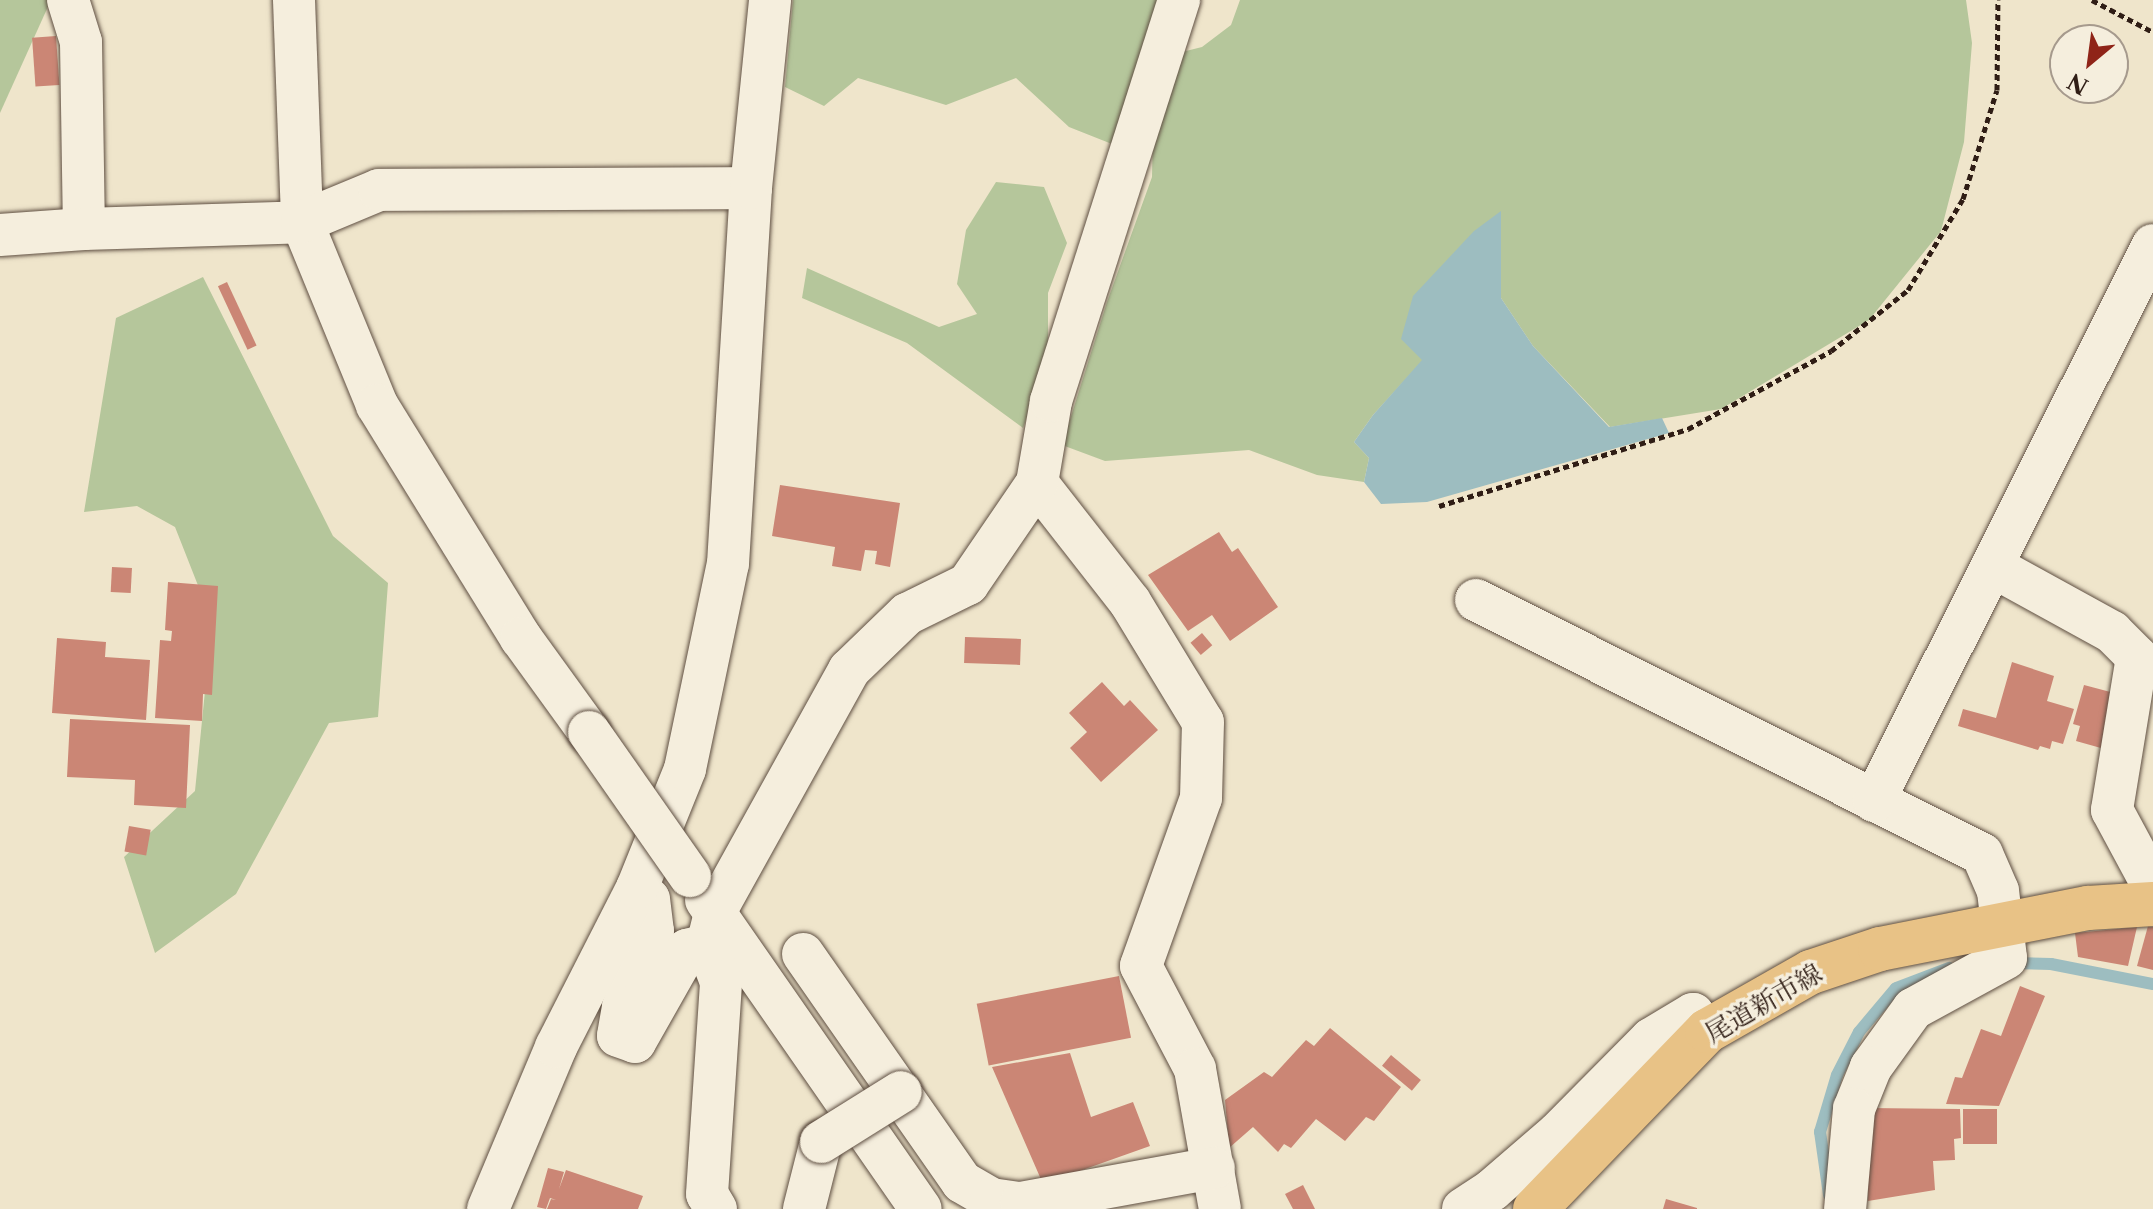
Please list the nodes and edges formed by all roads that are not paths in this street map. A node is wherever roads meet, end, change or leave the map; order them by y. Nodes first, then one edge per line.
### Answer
1 (68, 0) edge
2 (294, 0) edge
3 (770, 0) edge
4 (1179, 0) edge
5 (751, 188) junction
6 (302, 222) junction
7 (84, 229) junction
8 (0, 235) edge
9 (2153, 245) edge
10 (1037, 483) junction
11 (1992, 566) junction
12 (1476, 600) dead end
13 (1874, 801) junction
14 (2153, 886) edge
15 (637, 888) junction
16 (2153, 904) edge
17 (2003, 927) junction
18 (711, 929) junction
19 (803, 954) dead end
20 (1707, 1031) junction
21 (901, 1092) junction
22 (1214, 1168) junction
23 (488, 1209) edge
24 (716, 1209) edge
25 (804, 1209) edge
26 (921, 1209) edge
27 (1220, 1209) edge
28 (1463, 1209) edge
29 (1535, 1209) edge
30 (1845, 1209) edge

1 - 7 street
2 - 6 street
3 - 5 street
4 - 10 street
5 - 6 street
5 - 15 street
6 - 7 street
6 - 18 street, bridge
7 - 8 street
9 - 11 street
10 - 18 street
10 - 22 street
11 - 13 street
11 - 14 street
12 - 13 street
13 - 17 street
15 - 18 street
15 - 23 street
16 - 17 main road, 尾道新市線
17 - 20 main road, 尾道新市線
17 - 30 street
18 - 24 street
18 - 26 street
19 - 21 street
20 - 28 street
20 - 29 main road, 尾道新市線
21 - 22 street
21 - 25 street, bridge
22 - 27 street

